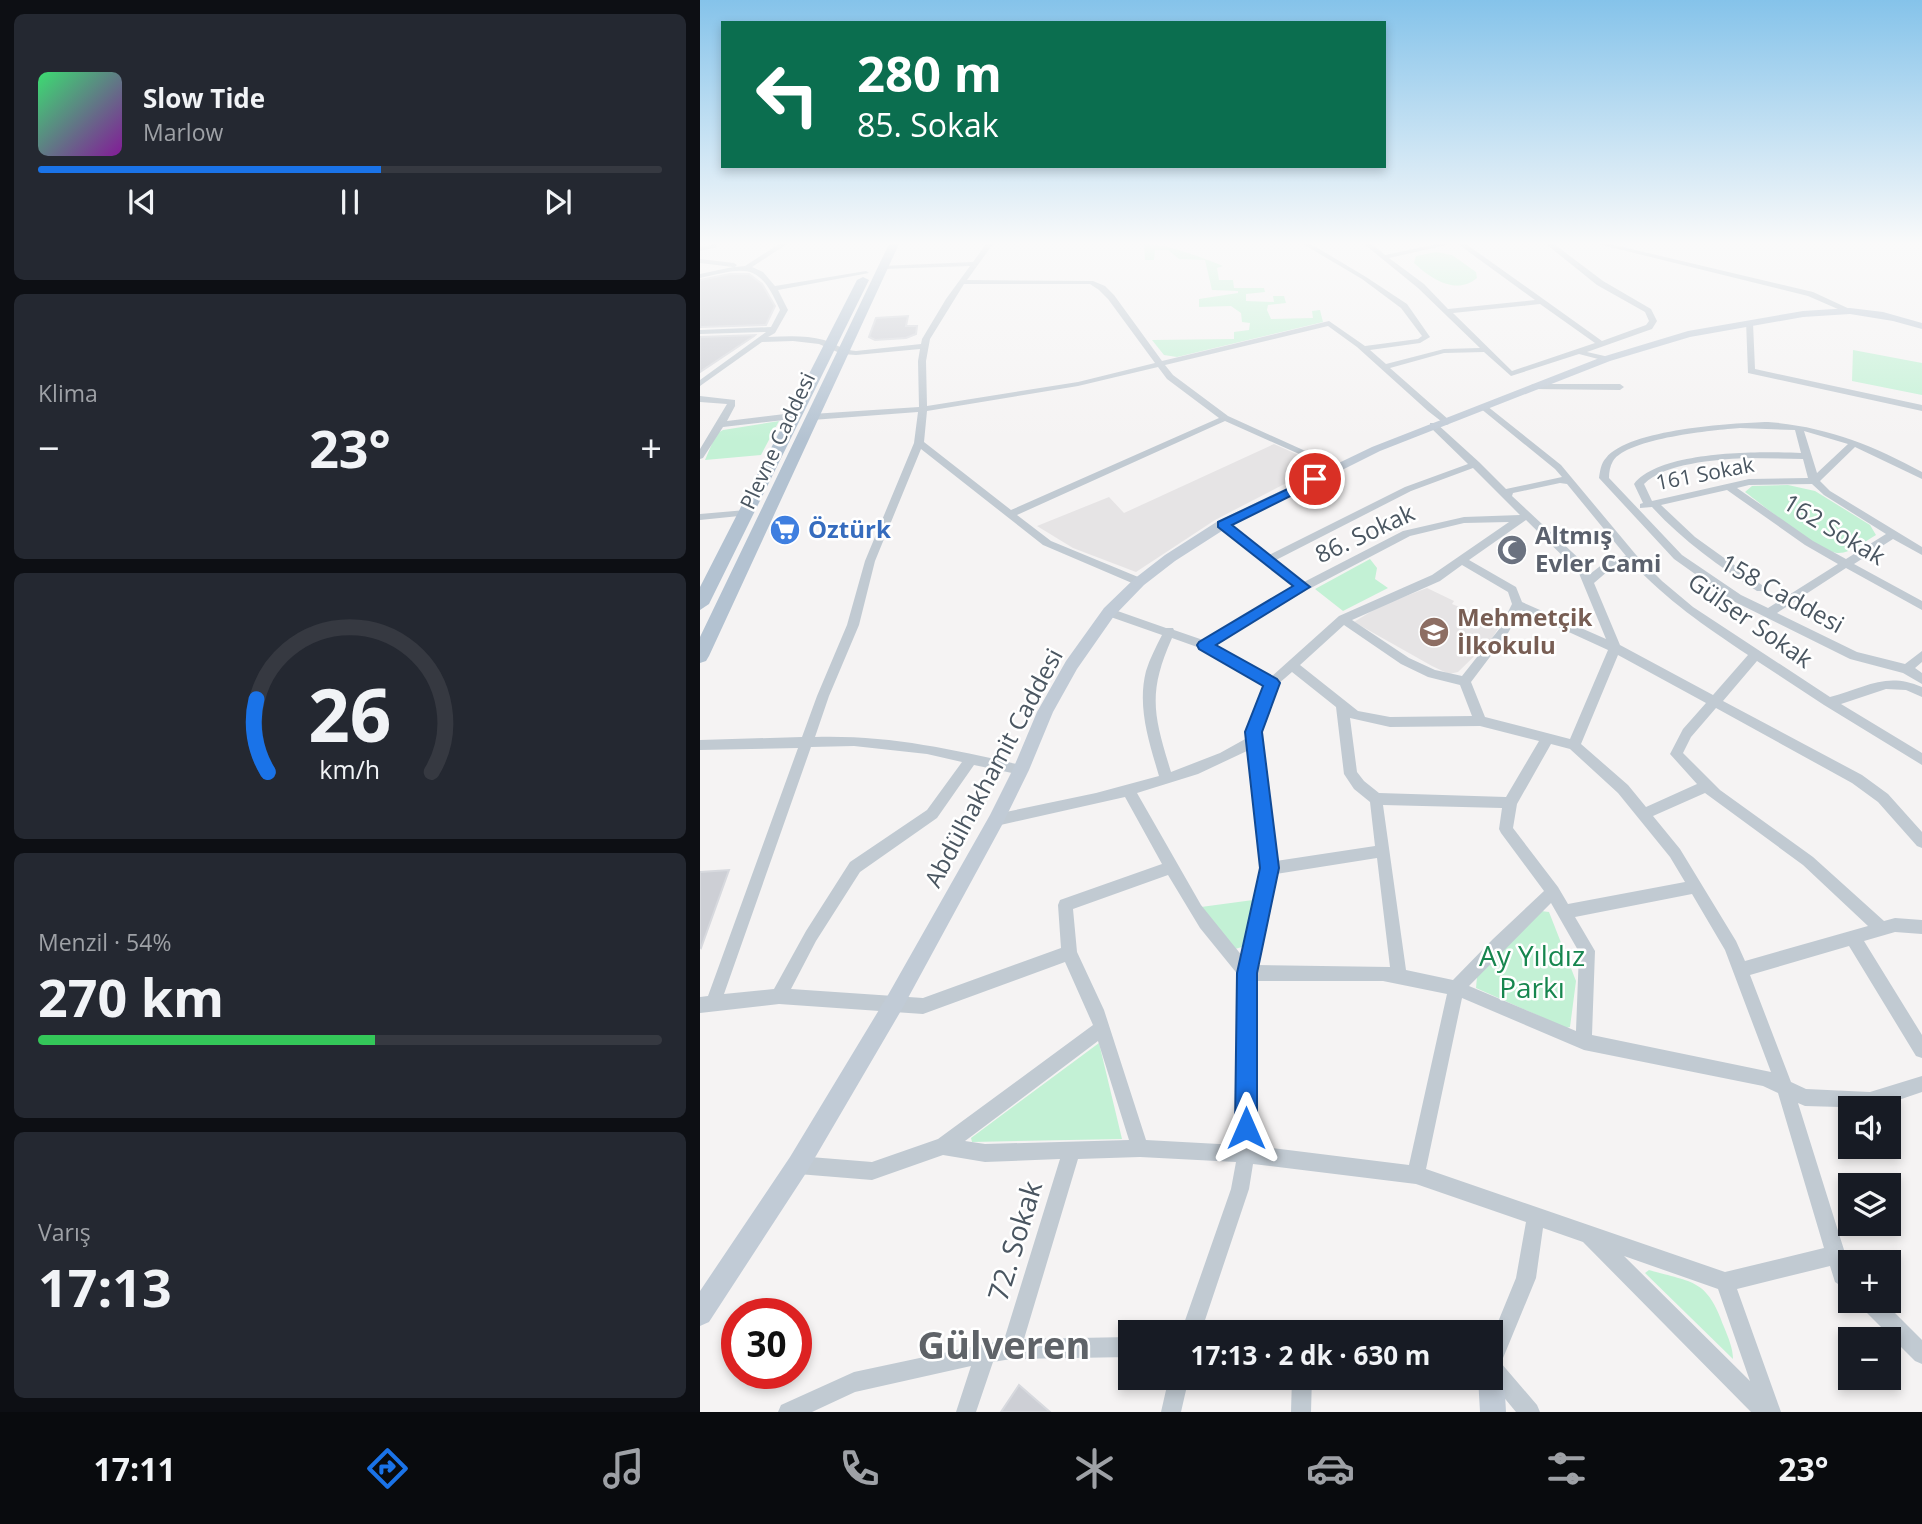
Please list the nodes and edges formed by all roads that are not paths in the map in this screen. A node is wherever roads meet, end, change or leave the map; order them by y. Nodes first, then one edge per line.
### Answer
1 (785, 310) edge
2 (857, 310) edge
3 (944, 310) edge
4 (1121, 310) edge
5 (1407, 310) edge
6 (1459, 310) edge
7 (1550, 310) edge
8 (1646, 310) edge
9 (1815, 310) edge
10 (1857, 310) joint
11 (1448, 311) joint
12 (1803, 314) junction
13 (1749, 323) junction
14 (1922, 326) edge
15 (773, 329) junction
16 (700, 332) edge
17 (760, 341) junction
18 (839, 344) junction
19 (924, 346) junction
20 (1364, 348) junction
21 (869, 350) joint
22 (1488, 350) junction
23 (1603, 351) junction
24 (1578, 352) junction
25 (1163, 365) junction
26 (1384, 367) junction
27 (700, 384) edge
28 (1534, 387) junction
29 (1620, 387) dead end
30 (700, 399) edge
31 (1483, 408) junction
32 (1922, 408) edge
33 (923, 409) junction
34 (793, 416) junction
35 (812, 417) junction
36 (1226, 418) junction
37 (1439, 424) junction
38 (718, 425) junction
39 (1799, 428) junction
40 (919, 443) junction
41 (1854, 443) junction
42 (1807, 456) junction
43 (700, 457) edge
44 (1476, 464) junction
45 (1338, 468) junction
46 (1922, 476) edge
47 (1568, 481) junction
48 (1814, 481) junction
49 (1728, 486) junction
50 (1508, 498) junction
51 (1651, 504) junction
52 (1632, 509) junction
53 (746, 513) junction
54 (1009, 515) junction
55 (700, 517) edge
56 (1522, 518) junction
57 (1223, 524) junction
58 (1893, 534) junction
59 (1922, 552) edge
60 (1633, 558) junction
61 (1269, 559) junction
62 (1463, 561) junction
63 (1846, 563) junction
64 (1589, 581) junction
65 (1139, 582) junction
66 (1303, 587) junction
67 (1761, 587) dead end
68 (700, 604) edge
69 (1518, 604) junction
70 (1922, 606) edge
71 (1109, 612) junction
72 (1766, 614) junction
73 (1343, 619) junction
74 (1169, 631) junction
75 (1204, 645) junction
76 (1615, 648) junction
77 (1756, 654) junction
78 (1922, 655) edge
79 (700, 656) edge
80 (1292, 665) junction
81 (1907, 669) junction
82 (1922, 679) edge
83 (1465, 681) junction
84 (1272, 683) junction
85 (1922, 692) edge
86 (1714, 700) junction
87 (1828, 702) junction
88 (1342, 705) junction
89 (1480, 721) junction
90 (1547, 739) junction
91 (807, 740) junction
92 (1254, 741) junction
93 (700, 745) edge
94 (1574, 745) junction
95 (971, 759) junction
96 (1922, 760) edge
97 (1021, 771) junction
98 (1166, 778) junction
99 (1707, 786) junction
100 (1128, 790) junction
101 (1376, 799) junction
102 (1510, 803) junction
103 (1643, 814) junction
104 (996, 820) junction
105 (1922, 842) edge
106 (1383, 851) junction
107 (1171, 867) junction
108 (1270, 868) junction
109 (1696, 887) junction
110 (1553, 892) junction
111 (1565, 912) junction
112 (1922, 928) edge
113 (1882, 929) junction
114 (1853, 938) junction
115 (1069, 953) junction
116 (1741, 970) junction
117 (1247, 973) junction
118 (1399, 976) junction
119 (1456, 988) junction
120 (779, 996) junction
121 (895, 1002) junction
122 (704, 1004) edge
123 (1102, 1028) junction
124 (1584, 1042) junction
125 (1922, 1051) edge
126 (1922, 1084) edge
127 (1785, 1088) junction
128 (943, 1146) junction
129 (1140, 1148) junction
130 (1072, 1150) junction
131 (1246, 1154) junction
132 (798, 1165) junction
133 (1416, 1175) junction
134 (1536, 1217) junction
135 (1587, 1233) junction
136 (1836, 1255) junction
137 (1838, 1262) edge
138 (1725, 1282) junction
139 (700, 1313) edge
140 (1881, 1313) edge
141 (1195, 1320) edge
142 (1503, 1334) edge
143 (1118, 1348) edge
144 (1011, 1349) junction
145 (986, 1353) junction
146 (1922, 1354) edge
147 (1503, 1379) edge
148 (1176, 1390) edge
149 (1302, 1390) edge
150 (1492, 1390) edge
151 (789, 1412) edge
152 (966, 1412) edge
153 (1171, 1412) edge
154 (1301, 1412) edge
155 (1493, 1412) edge
156 (1530, 1412) edge
157 (1769, 1412) edge

1 - 15 street
2 - 18 main road, Plevne Caddesi
3 - 19 street
4 - 25 street
5 - 20 street
6 - 11 street
7 - 23 street
8 - 23 street
9 - 12 main road, Abdülhakhamit Caddesi
10 - 12 main road, Abdülhakhamit Caddesi
10 - 14 main road, Abdülhakhamit Caddesi
11 - 22 street
12 - 13 main road, Abdülhakhamit Caddesi
13 - 23 main road, Abdülhakhamit Caddesi
13 - 32 street
15 - 16 street
15 - 17 street
17 - 18 street
17 - 27 street
18 - 21 street
18 - 34 main road, Plevne Caddesi
18 - 35 main road, Plevne Caddesi
19 - 21 street
19 - 33 street
20 - 25 street
20 - 26 street
22 - 24 street
22 - 26 street
23 - 24 street
23 - 24 street
23 - 28 main road, Abdülhakhamit Caddesi
25 - 33 street
25 - 36 street
26 - 37 street
28 - 29 street
28 - 31 main road, Abdülhakhamit Caddesi
30 - 38 street
31 - 37 main road, Abdülhakhamit Caddesi
31 - 47 street, Gülser Sokak
33 - 35 street
33 - 40 street
34 - 38 street
34 - 53 main road, Plevne Caddesi
35 - 79 main road, Plevne Caddesi
36 - 45 street
36 - 54 street
37 - 44 street
37 - 45 main road, Abdülhakhamit Caddesi
38 - 43 street
39 - 41 street, 158 Caddesi
39 - 42 street
39 - 52 street, 158 Caddesi
40 - 54 street
40 - 91 street
41 - 46 street, 158 Caddesi
41 - 48 street
42 - 48 street
42 - 51 street
44 - 50 street
44 - 61 street
45 - 57 main road, Abdülhakhamit Caddesi
47 - 50 street
47 - 60 street, Gülser Sokak
48 - 49 street, 161 Sokak
48 - 58 street
49 - 51 street, 161 Sokak
49 - 63 street, 162 Sokak
50 - 56 street
51 - 52 street, 161 Sokak
51 - 67 street
52 - 72 street, 158 Caddesi
53 - 55 street
53 - 68 main road, Plevne Caddesi
54 - 65 street
56 - 62 street
56 - 64 street
56 - 66 street, 86. Sokak
57 - 61 street
57 - 65 main road, Abdülhakhamit Caddesi
58 - 59 street
58 - 63 street
60 - 64 street
60 - 77 street, Gülser Sokak
61 - 66 street
62 - 69 street
62 - 73 street
63 - 70 street, 162 Sokak
63 - 72 street
64 - 76 street
65 - 71 main road, Abdülhakhamit Caddesi
66 - 75 street, 86. Sokak
69 - 76 street
69 - 83 street
71 - 74 street
71 - 97 main road, Abdülhakhamit Caddesi
72 - 81 street, 158 Caddesi
73 - 80 street
73 - 83 street
74 - 75 street
74 - 98 street
75 - 84 street
76 - 86 street
76 - 94 street
77 - 86 street
77 - 87 street, Gülser Sokak
78 - 81 street
80 - 84 street
80 - 88 street
81 - 82 street, 158 Caddesi
83 - 89 street
84 - 92 street
85 - 87 street
86 - 99 street
86 - 105 street
87 - 96 street, Gülser Sokak
88 - 89 street
88 - 101 street
89 - 90 street
90 - 94 street
90 - 102 street
91 - 93 street
91 - 95 street
91 - 122 street
92 - 98 street
92 - 108 street
94 - 103 street
95 - 97 street
95 - 120 street
97 - 104 main road, Abdülhakhamit Caddesi
98 - 100 street
99 - 103 street
99 - 113 street
100 - 104 street
100 - 107 street
101 - 102 street
101 - 106 street
102 - 110 street
103 - 109 street
104 - 121 main road, Abdülhakhamit Caddesi
106 - 108 street
106 - 118 street
107 - 115 street
107 - 117 street
108 - 117 street
109 - 111 street
109 - 116 street
110 - 111 street
110 - 119 street
111 - 124 street
112 - 113 street
113 - 114 street
114 - 116 street
114 - 125 street
115 - 121 street
115 - 123 street
116 - 127 street
117 - 118 street
117 - 131 street
118 - 119 street
119 - 124 street
119 - 133 street
120 - 121 street
120 - 122 street
121 - 132 main road, Abdülhakhamit Caddesi
123 - 128 street
123 - 129 street
124 - 127 street
126 - 127 street
127 - 136 street
128 - 130 street
128 - 132 street
129 - 130 street
129 - 131 street
130 - 144 street, 72. Sokak
131 - 133 street
131 - 141 street
132 - 139 main road, Abdülhakhamit Caddesi
133 - 134 street
134 - 135 street
134 - 142 street
135 - 138 street
135 - 157 street
136 - 137 street
136 - 138 street
138 - 157 street
140 - 146 street
143 - 144 street
144 - 145 street
145 - 151 street
145 - 152 street
147 - 156 street
148 - 153 street
149 - 154 street
150 - 155 main road

